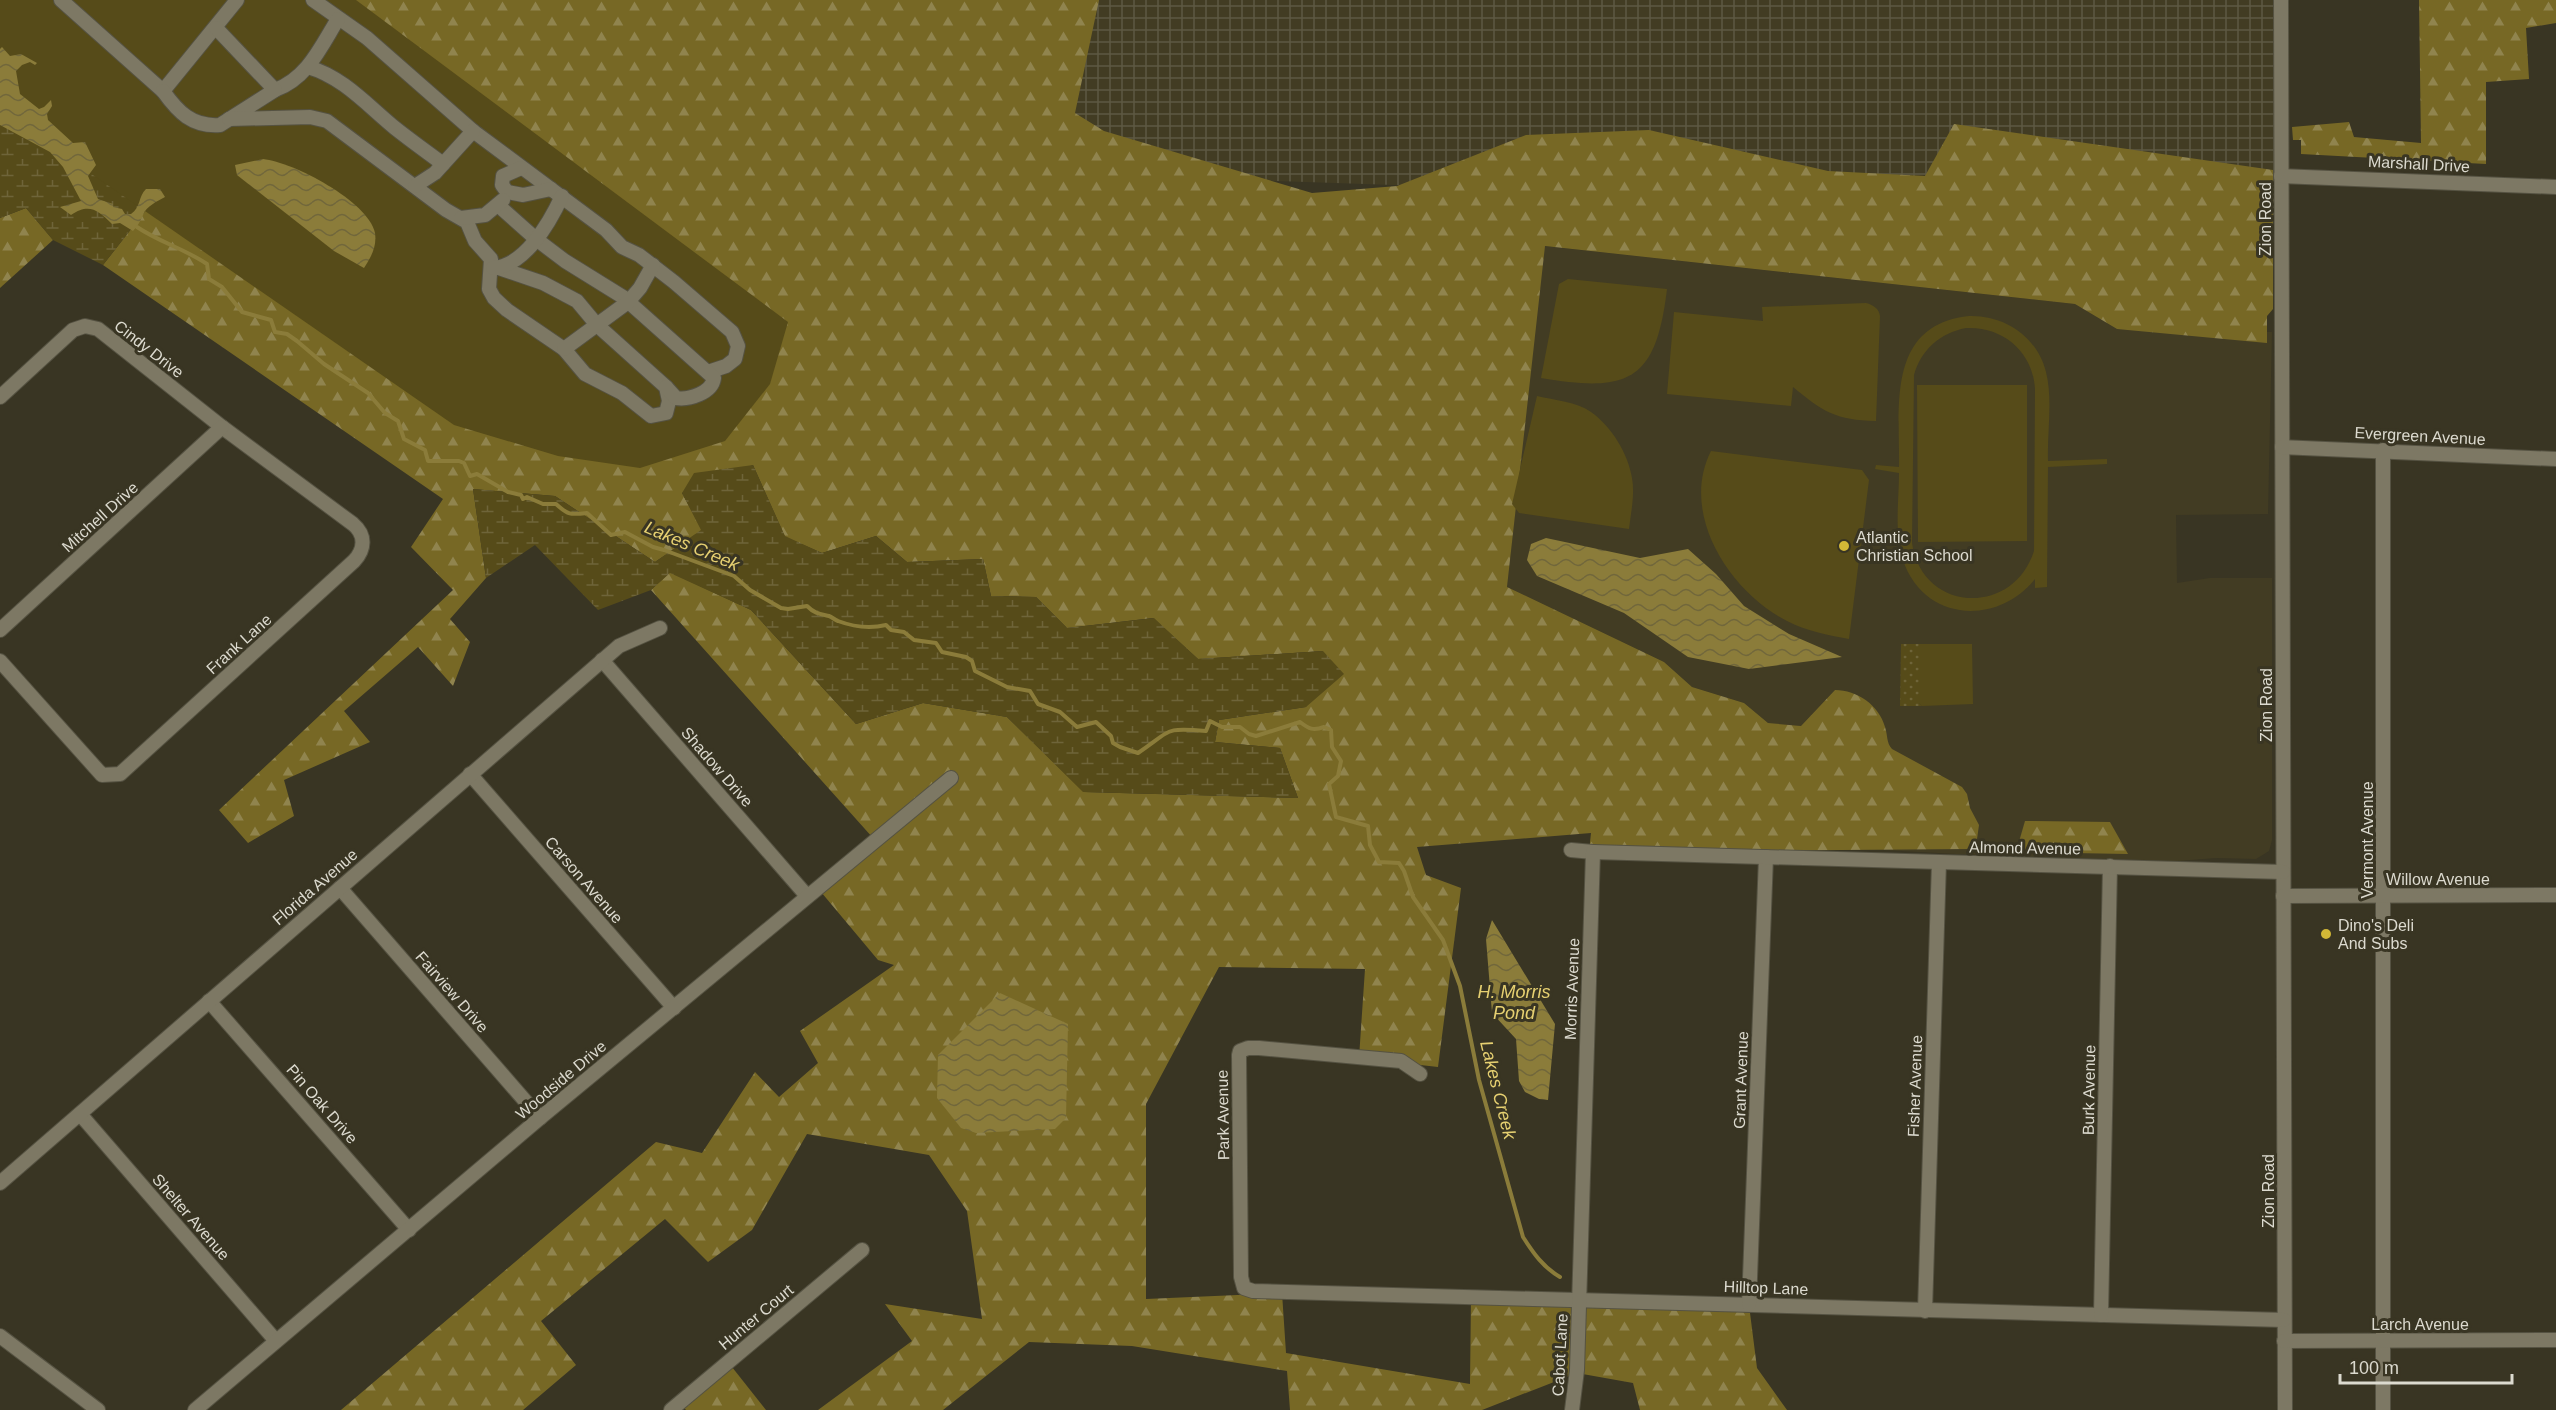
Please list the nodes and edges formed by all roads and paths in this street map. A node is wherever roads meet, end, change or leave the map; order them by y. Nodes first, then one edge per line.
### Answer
1 (61, 0) edge
2 (237, 0) edge
3 (313, 0) edge
4 (2281, 0) edge
5 (338, 19) junction
6 (216, 28) junction
7 (308, 67) junction
8 (163, 90) junction
9 (275, 90) junction
10 (229, 119) junction
11 (473, 131) junction
12 (443, 164) junction
13 (521, 168) junction
14 (2281, 176) junction
15 (415, 186) junction
16 (2556, 187) edge
17 (507, 192) junction
18 (556, 193) junction
19 (499, 206) junction
20 (461, 218) junction
21 (536, 239) junction
22 (653, 265) junction
23 (495, 268) junction
24 (628, 302) junction
25 (597, 325) junction
26 (564, 349) junction
27 (708, 372) junction
28 (666, 387) junction
29 (0, 397) edge
30 (222, 427) junction
31 (2282, 447) junction
32 (2383, 450) junction
33 (2556, 459) edge
34 (660, 628) dead end
35 (0, 630) edge
36 (602, 660) junction
37 (0, 661) edge
38 (470, 774) junction
39 (951, 778) dead end
40 (1571, 850) dead end
41 (1593, 852) junction
42 (1766, 856) junction
43 (1939, 862) junction
44 (2110, 866) junction
45 (2283, 872) junction
46 (340, 888) junction
47 (2556, 895) edge
48 (807, 896) junction
49 (2283, 896) junction
50 (2384, 896) junction
51 (209, 1001) junction
52 (674, 1008) junction
53 (1420, 1074) dead end
54 (80, 1114) junction
55 (540, 1118) junction
56 (0, 1183) edge
57 (409, 1230) junction
58 (862, 1250) dead end
59 (1247, 1290) joint
60 (1579, 1300) junction
61 (1749, 1304) junction
62 (1925, 1311) junction
63 (2101, 1315) junction
64 (2284, 1320) junction
65 (0, 1336) edge
66 (2383, 1340) junction
67 (2556, 1340) edge
68 (276, 1341) junction
69 (2284, 1341) junction
70 (98, 1410) edge
71 (195, 1410) edge
72 (671, 1410) edge
73 (1572, 1410) edge
74 (2284, 1410) edge
75 (2383, 1410) edge

1 - 8 street
2 - 6 street
3 - 5 street
4 - 14 street, Zion Road
5 - 7 street
5 - 11 street
6 - 8 street
6 - 9 street
7 - 9 street
7 - 12 street
8 - 10 street
9 - 10 street
10 - 15 street
11 - 12 street
11 - 13 street
12 - 15 street
13 - 17 street
13 - 18 street
14 - 16 street, Marshall Drive
14 - 31 street, Zion Road
15 - 20 street
17 - 18 street
17 - 19 street
18 - 21 street
18 - 22 street
19 - 20 street
19 - 21 street
20 - 23 street
21 - 23 street
21 - 24 street
22 - 24 street
22 - 27 street
23 - 25 street
23 - 26 street
24 - 25 street
24 - 27 street
25 - 26 street
25 - 28 street
26 - 28 street
27 - 28 street
29 - 30 street, Cindy Drive
30 - 35 street, Mitchell Drive
30 - 37 street, Frank Lane
31 - 32 street, Evergreen Avenue
31 - 45 street, Zion Road
32 - 33 street, Evergreen Avenue
32 - 50 street, Vermont Avenue
34 - 36 street, Florida Avenue
36 - 38 street, Florida Avenue
36 - 48 street, Shadow Drive
38 - 46 street, Florida Avenue
38 - 52 street, Carson Avenue
39 - 48 street, Woodside Drive
40 - 41 street
41 - 42 street
41 - 60 street, Morris Avenue
42 - 43 street, Almond Avenue
42 - 61 street, Grant Avenue
43 - 44 street, Almond Avenue
43 - 62 street, Fisher Avenue
44 - 45 street, Almond Avenue
44 - 63 street, Burk Avenue
45 - 49 street, Zion Road
46 - 51 street, Florida Avenue
46 - 55 street, Fairview Drive
47 - 50 street, Willow Avenue
48 - 52 street, Woodside Drive
49 - 50 street, Willow Avenue
49 - 64 street, Zion Road
50 - 66 street, Vermont Avenue
51 - 54 street, Florida Avenue
51 - 57 street, Pin Oak Drive
52 - 55 street, Woodside Drive
53 - 59 street, Park Avenue
54 - 56 street, Florida Avenue
54 - 68 street, Shelter Avenue
55 - 57 street, Woodside Drive
57 - 68 street, Woodside Drive
58 - 72 street, Hunter Court
59 - 60 street, Hilltop Lane
60 - 61 street, Hilltop Lane
60 - 73 street, Cabot Lane
61 - 62 street, Hilltop Lane
62 - 63 street, Hilltop Lane
63 - 64 street, Hilltop Lane
64 - 69 street, Zion Road
65 - 70 street
66 - 67 street, Larch Avenue
66 - 69 street, Larch Avenue
66 - 75 street, Vermont Avenue
68 - 71 street, Woodside Drive
69 - 74 street, Zion Road

